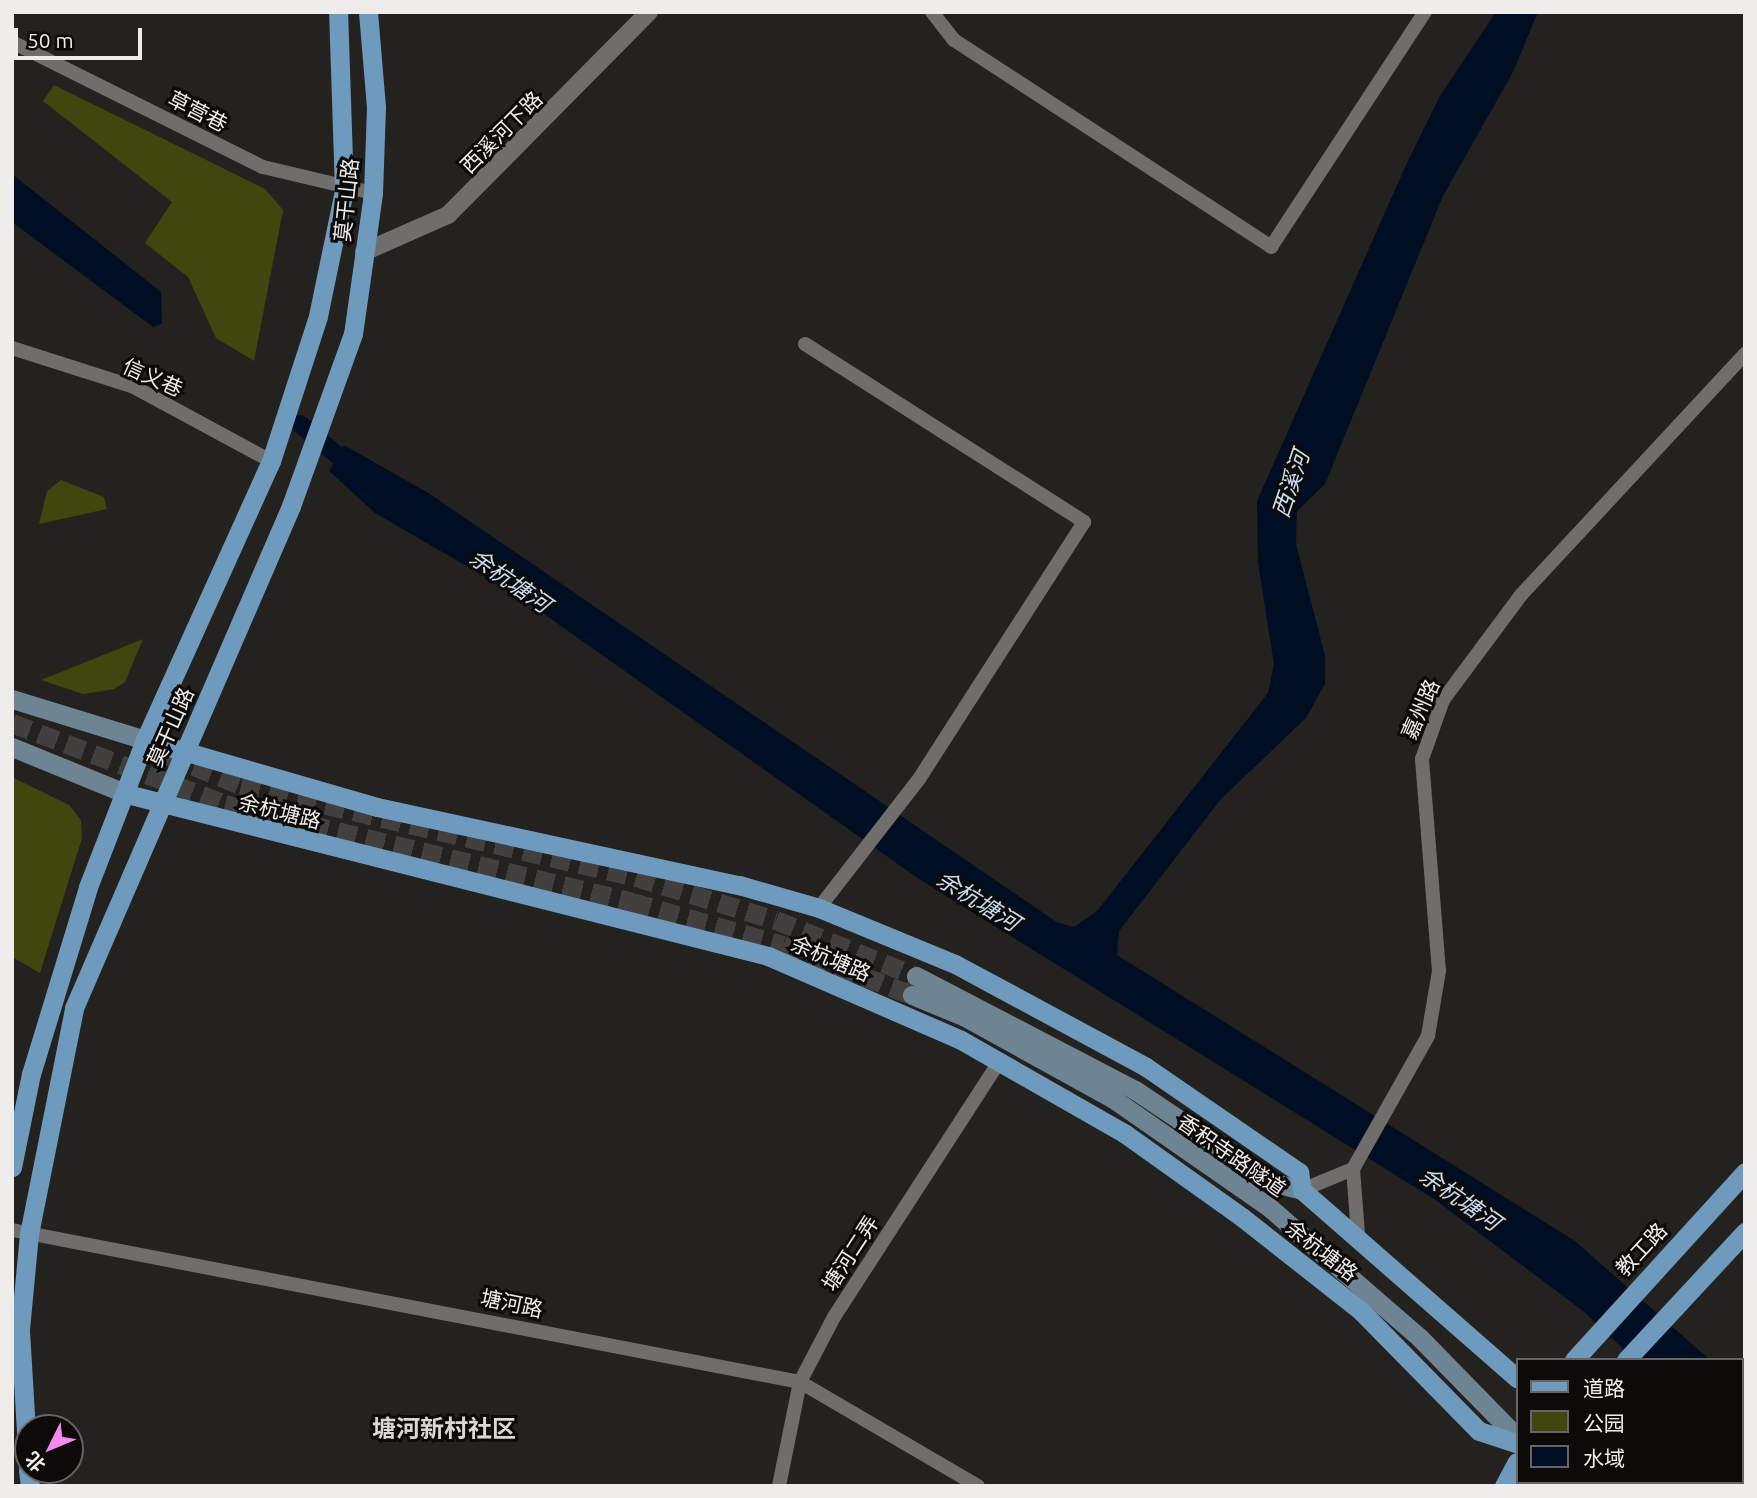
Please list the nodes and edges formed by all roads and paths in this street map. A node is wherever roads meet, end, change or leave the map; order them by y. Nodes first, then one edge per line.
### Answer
1 (338, 12) edge
2 (368, 12) edge
3 (649, 12) edge
4 (932, 12) edge
5 (1425, 12) edge
6 (12, 42) edge
7 (344, 190) junction
8 (373, 193) junction
9 (364, 253) junction
10 (805, 344) dead end
11 (12, 348) edge
12 (1745, 354) edge
13 (271, 461) junction
14 (12, 699) edge
15 (145, 740) junction
16 (12, 747) edge
17 (185, 752) junction
18 (127, 794) junction
19 (161, 805) junction
20 (819, 908) junction
21 (999, 1062) junction
22 (12, 1167) edge
23 (1353, 1169) junction
24 (1745, 1172) edge
25 (1302, 1190) junction
26 (21, 1232) edge
27 (1745, 1232) edge
28 (1358, 1234) junction
29 (1579, 1351) edge
30 (1628, 1358) edge
31 (1516, 1377) edge
32 (800, 1381) junction
33 (25, 1414) edge
34 (1516, 1436) edge
35 (1516, 1443) edge
36 (1516, 1464) edge
37 (779, 1486) edge
38 (978, 1486) edge
39 (1504, 1486) edge

1 - 7 main road, 莫干山路
2 - 8 main road, 莫干山路
3 - 9 street, 西溪河下路
4 - 5 street
6 - 7 street, 草营巷
7 - 8 street, 草营巷
7 - 13 main road, 莫干山路
8 - 9 main road, 莫干山路
9 - 17 main road, 莫干山路
10 - 20 street
11 - 13 street, 信义巷
12 - 23 street, 嘉州路
13 - 15 main road, 莫干山路
14 - 15 main road, 余杭塘路
15 - 17 main road, 余杭塘路
15 - 18 main road, 莫干山路
16 - 18 main road, 余杭塘路
17 - 19 main road, 莫干山路
17 - 20 main road, 余杭塘路
18 - 19 main road, 余杭塘路
18 - 22 main road, 莫干山路
19 - 21 main road, 余杭塘路
19 - 26 main road, 莫干山路
20 - 25 main road, 余杭塘路
21 - 32 street, 塘河二弄
21 - 35 main road, 余杭塘路
23 - 25 street
23 - 28 street
24 - 29 main road, 教工路
25 - 28 main road, 余杭塘路
25 - 34 main road, 香积寺路隧道
26 - 32 street, 塘河路
26 - 33 main road, 莫干山路
27 - 30 main road
28 - 31 main road, 余杭塘路
32 - 37 street, 塘河二弄
32 - 38 street, 塘河路
36 - 39 main road

